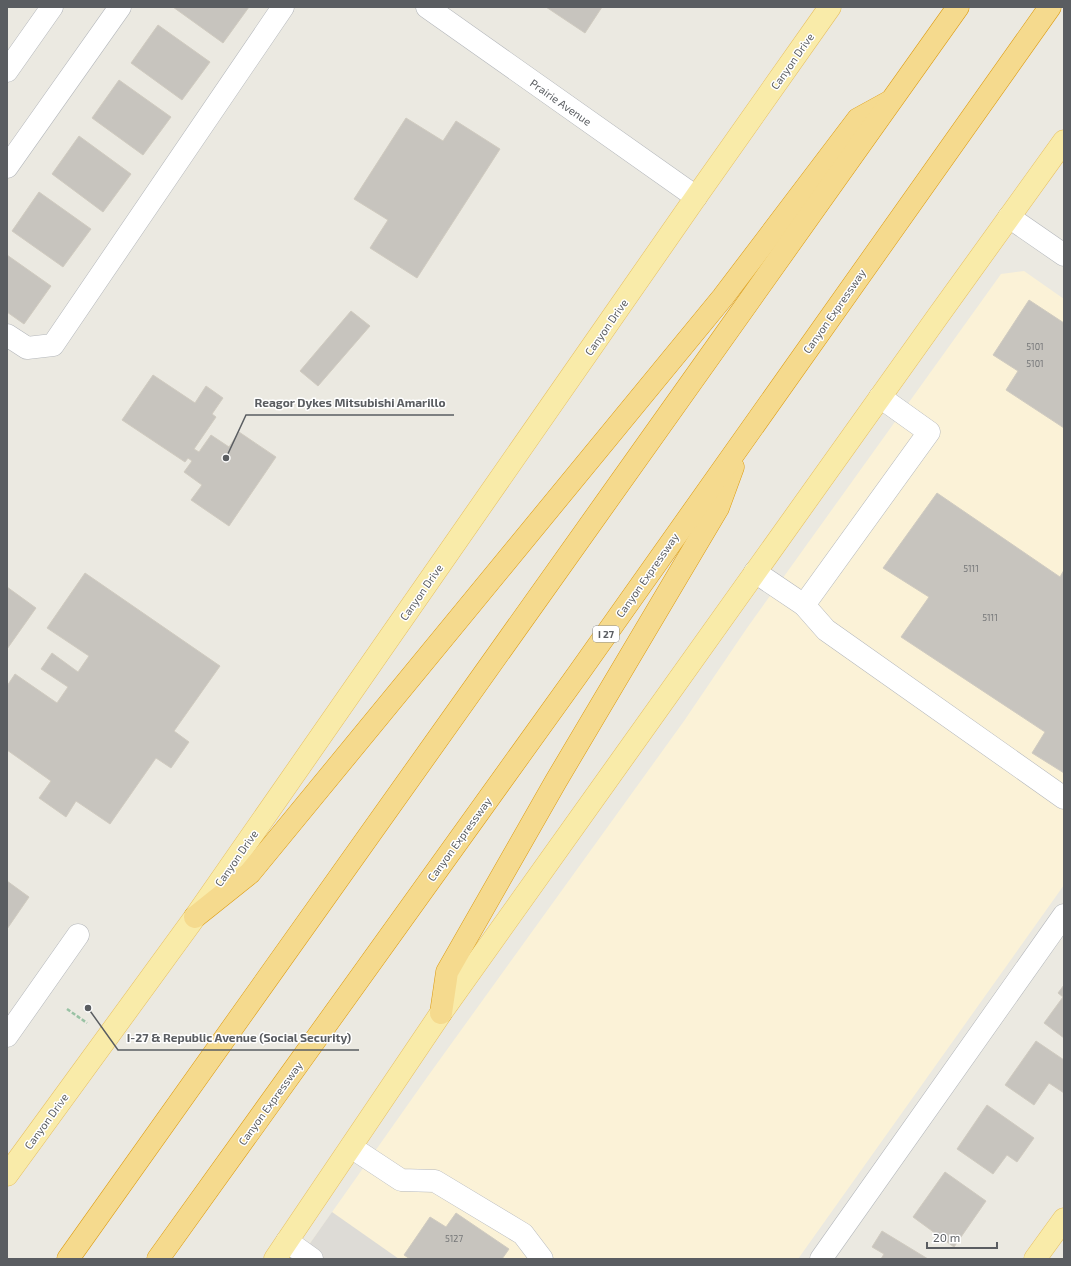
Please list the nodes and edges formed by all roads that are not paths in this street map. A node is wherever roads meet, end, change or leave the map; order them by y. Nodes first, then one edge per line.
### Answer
1 (52, 7) edge
2 (120, 7) edge
3 (283, 7) edge
4 (427, 7) edge
5 (830, 7) edge
6 (958, 7) edge
7 (1050, 7) edge
8 (7, 71) edge
9 (893, 100) junction
10 (1064, 141) edge
11 (7, 167) edge
12 (696, 197) junction
13 (1009, 217) junction
14 (1064, 256) edge
15 (7, 335) edge
16 (880, 397) junction
17 (743, 440) junction
18 (756, 572) junction
19 (804, 605) junction
20 (1064, 798) edge
21 (1064, 915) edge
22 (195, 917) junction
23 (78, 935) dead end
24 (441, 1013) junction
25 (7, 1036) edge
26 (351, 1147) junction
27 (9, 1169) edge
28 (1064, 1219) edge
29 (287, 1241) junction
30 (68, 1259) edge
31 (158, 1259) edge
32 (275, 1259) edge
33 (312, 1259) edge
34 (542, 1259) edge
35 (821, 1259) edge
36 (1035, 1259) edge

1 - 8 street
2 - 11 street
3 - 15 street
4 - 12 street, Prairie Avenue
5 - 12 main road, Canyon Drive
6 - 9 highway
7 - 17 highway, Canyon Expressway / I 27
9 - 22 highway
9 - 30 highway
10 - 13 main road
12 - 22 main road, Canyon Drive
13 - 14 street
13 - 16 main road
16 - 18 main road
16 - 19 street
17 - 24 highway
17 - 31 highway, Canyon Expressway / I 27
18 - 19 street
18 - 24 main road
19 - 20 street
21 - 35 street
22 - 27 main road, Canyon Drive
23 - 25 street
24 - 26 main road
26 - 29 main road
26 - 34 street
28 - 36 main road
29 - 32 main road
29 - 33 street

